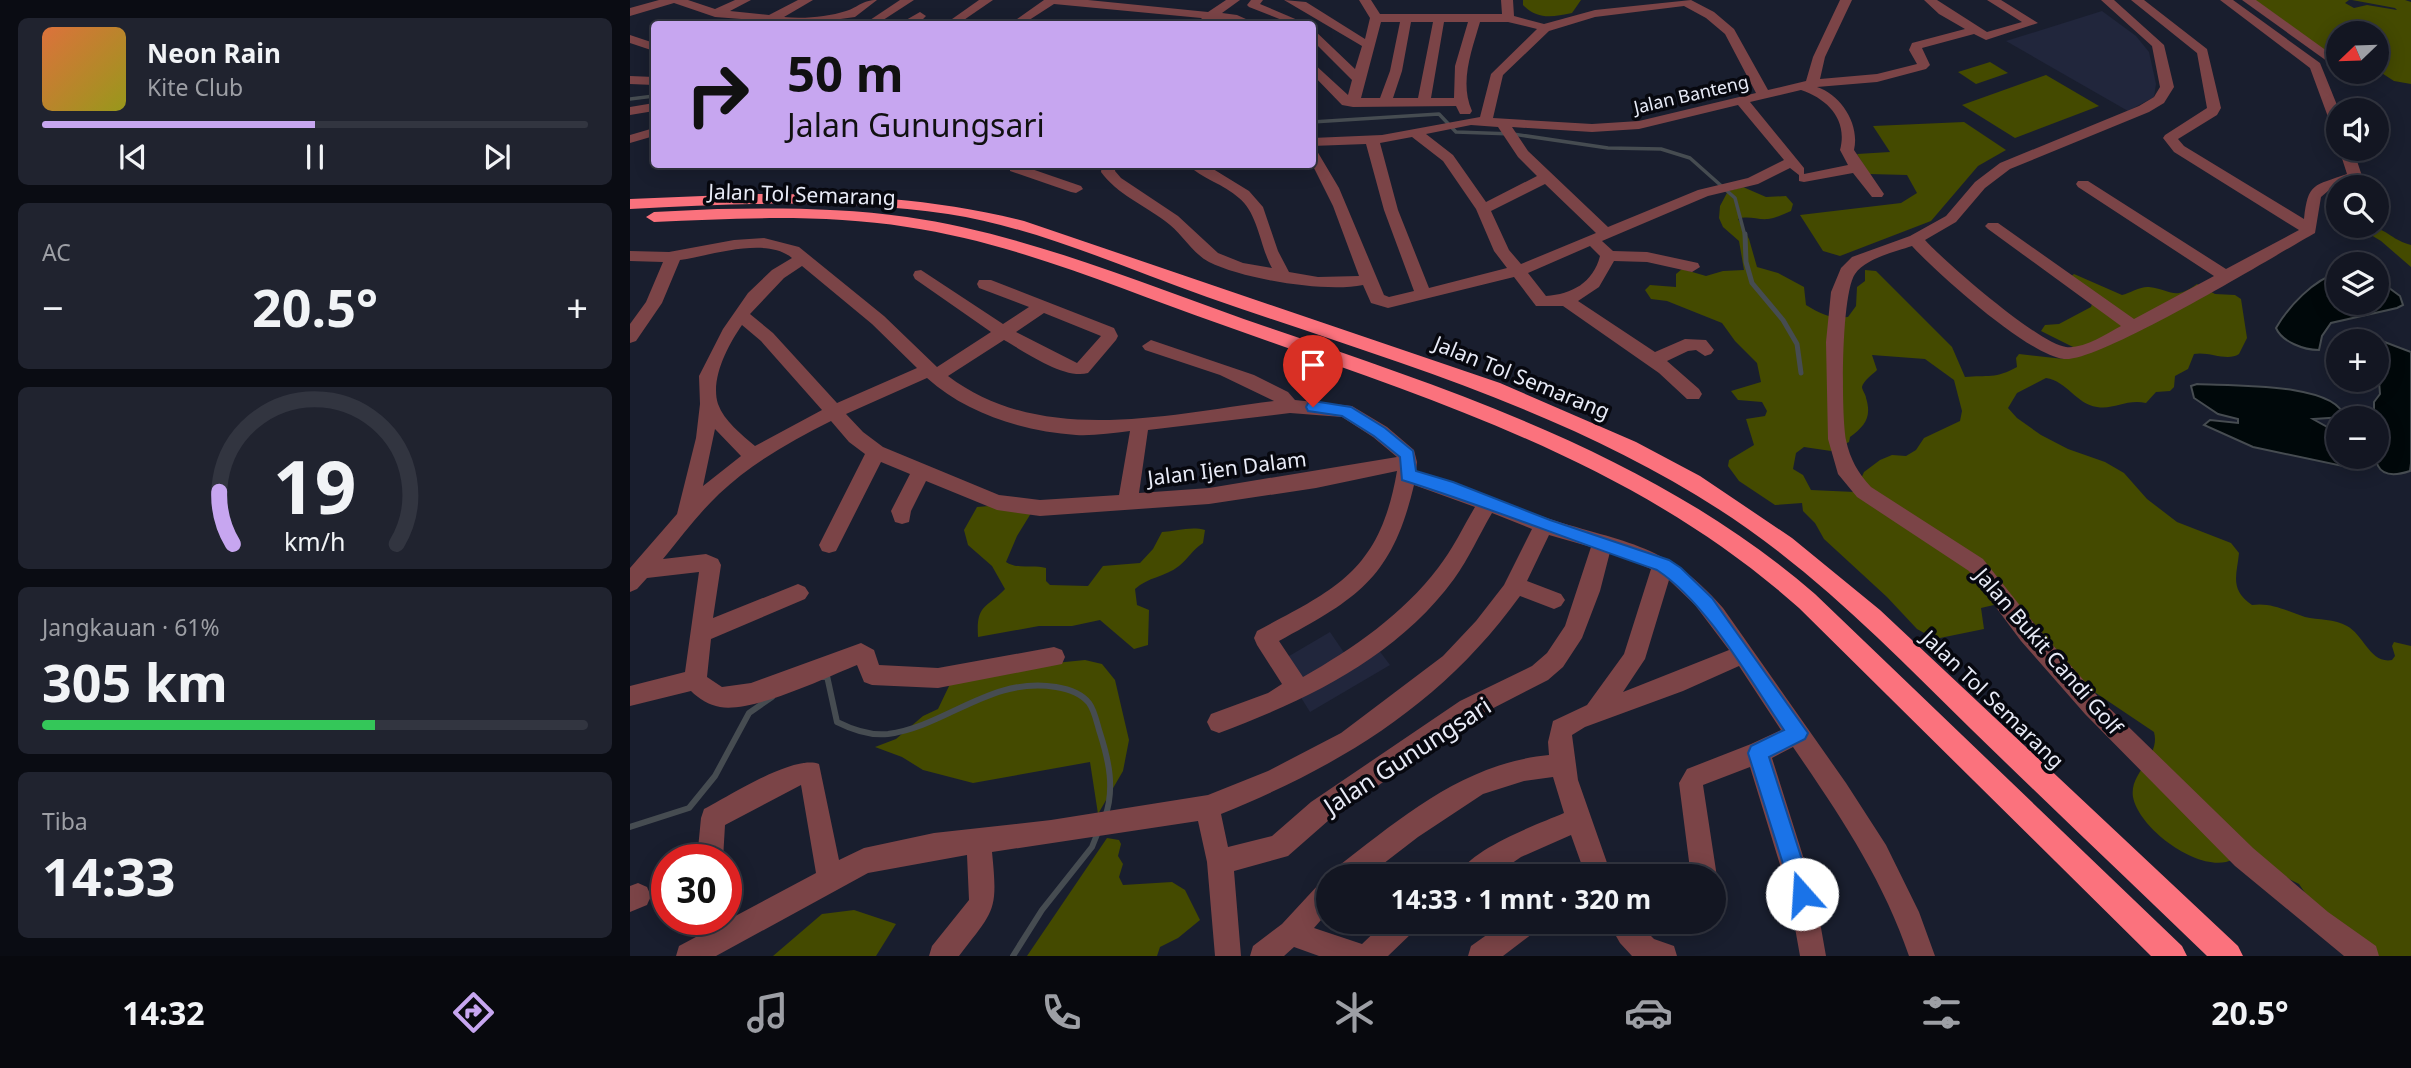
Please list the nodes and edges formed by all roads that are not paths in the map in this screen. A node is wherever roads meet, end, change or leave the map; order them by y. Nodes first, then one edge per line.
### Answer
1 (679, 0) edge
2 (745, 0) edge
3 (807, 0) edge
4 (871, 0) edge
5 (908, 0) edge
6 (986, 0) edge
7 (1052, 0) edge
8 (1234, 0) edge
9 (1258, 0) edge
10 (1290, 0) edge
11 (1365, 0) edge
12 (1507, 0) edge
13 (1846, 0) edge
14 (1930, 0) edge
15 (1993, 0) edge
16 (2107, 0) edge
17 (2137, 0) edge
18 (2226, 0) edge
19 (2248, 0) edge
20 (1684, 1) edge
21 (630, 12) edge
22 (715, 13) junction
23 (850, 14) junction
24 (920, 16) dead end
25 (1209, 17) junction
26 (1376, 18) junction
27 (1508, 18) junction
28 (770, 19) junction
29 (1406, 19) junction
30 (1439, 19) junction
31 (1475, 19) junction
32 (788, 21) edge
33 (804, 21) edge
34 (840, 21) edge
35 (875, 21) edge
36 (911, 21) edge
37 (955, 21) edge
38 (1021, 21) edge
39 (1202, 21) edge
40 (1240, 21) edge
41 (1293, 21) edge
42 (1545, 28) junction
43 (1975, 30) junction
44 (1316, 36) edge
45 (630, 40) edge
46 (1370, 45) junction
47 (651, 46) edge
48 (2326, 56) edge
49 (630, 69) edge
50 (1316, 70) edge
51 (1357, 78) junction
52 (630, 80) edge
53 (651, 81) edge
54 (1812, 83) junction
55 (2328, 84) edge
56 (1795, 86) junction
57 (2325, 88) junction
58 (1765, 94) junction
59 (2329, 98) edge
60 (1742, 101) junction
61 (1460, 102) junction
62 (1353, 103) junction
63 (1384, 104) junction
64 (1423, 104) junction
65 (651, 108) edge
66 (630, 111) edge
67 (1479, 121) junction
68 (1505, 130) junction
69 (651, 133) edge
70 (1417, 134) junction
71 (630, 139) edge
72 (1372, 140) junction
73 (1316, 142) edge
74 (1316, 160) edge
75 (2350, 161) edge
76 (1791, 162) junction
77 (1015, 168) edge
78 (1108, 168) edge
79 (1202, 168) edge
80 (1857, 168) junction
81 (1544, 178) junction
82 (2082, 184) dead end
83 (1076, 189) dead end
84 (1877, 194) dead end
85 (630, 204) edge
86 (1483, 209) junction
87 (630, 219) edge
88 (1993, 226) dead end
89 (2309, 230) junction
90 (1599, 237) junction
91 (1914, 239) junction
92 (630, 256) edge
93 (1608, 256) junction
94 (673, 257) junction
95 (803, 258) junction
96 (1692, 267) dead end
97 (1518, 271) junction
98 (921, 275) dead end
99 (1283, 275) junction
100 (2225, 276) junction
101 (1368, 279) junction
102 (985, 284) dead end
103 (1423, 293) junction
104 (1566, 300) junction
105 (1043, 306) junction
106 (741, 315) junction
107 (2132, 326) junction
108 (1004, 333) junction
109 (630, 337) edge
110 (1151, 346) dead end
111 (1705, 350) dead end
112 (1651, 361) junction
113 (933, 373) junction
114 (1693, 394) dead end
115 (709, 404) junction
116 (1290, 406) junction
117 (831, 411) junction
118 (1140, 424) junction
119 (876, 452) junction
120 (754, 457) junction
121 (1408, 469) junction
122 (921, 471) junction
123 (1128, 502) junction
124 (1488, 502) junction
125 (901, 516) dead end
126 (686, 517) junction
127 (1544, 525) junction
128 (1602, 543) junction
129 (829, 545) dead end
130 (1663, 565) junction
131 (636, 577) edge
132 (1514, 585) junction
133 (798, 593) dead end
134 (1554, 600) dead end
135 (700, 633) junction
136 (1743, 654) junction
137 (1054, 657) dead end
138 (695, 680) junction
139 (1296, 687) junction
140 (630, 696) edge
141 (1595, 713) junction
142 (1219, 722) dead end
143 (1798, 733) junction
144 (1758, 753) junction
145 (1563, 765) junction
146 (1208, 807) junction
147 (1577, 820) junction
148 (978, 841) junction
149 (710, 844) edge
150 (1220, 862) junction
151 (1363, 864) edge
152 (1489, 864) edge
153 (1594, 864) edge
154 (1702, 864) edge
155 (830, 879) junction
156 (1316, 906) edge
157 (1290, 933) junction
158 (1392, 934) edge
159 (1511, 934) edge
160 (1629, 934) edge
161 (689, 956) edge
162 (942, 956) edge
163 (1228, 956) edge
164 (1263, 956) edge
165 (1358, 956) edge
166 (1369, 956) edge
167 (1481, 956) edge
168 (1664, 956) edge
169 (1813, 956) edge
170 (1923, 956) edge
171 (2172, 956) edge
172 (2228, 956) edge
173 (2366, 956) edge

1 - 21 street
1 - 22 street
2 - 22 street
3 - 28 street
4 - 23 street
5 - 35 street
6 - 37 street
7 - 25 street
7 - 38 street
8 - 25 street
9 - 41 street
10 - 46 street
11 - 26 street
12 - 27 street
13 - 54 street
14 - 43 street
15 - 43 street
16 - 91 street, Jalan Bukit Candi Golf
17 - 89 street
18 - 57 street
19 - 48 street
20 - 42 street
20 - 58 street
22 - 28 street
23 - 33 street
23 - 34 street
24 - 36 street
25 - 39 street
25 - 40 street
26 - 29 street
26 - 46 street
27 - 31 street
27 - 42 street
28 - 32 street
29 - 30 street
29 - 63 street
30 - 31 street
30 - 64 street
31 - 61 street
42 - 67 street
43 - 54 street, Jalan Banteng
44 - 51 street
45 - 47 street
46 - 51 street
49 - 53 street
50 - 62 street
51 - 62 street
52 - 53 street
54 - 56 street, Jalan Banteng
55 - 57 street
56 - 58 street, Jalan Banteng
56 - 80 street
57 - 59 street
58 - 60 street, Jalan Banteng
60 - 68 street, Jalan Banteng
60 - 76 street
61 - 64 street
61 - 67 street
62 - 63 street
63 - 64 street
65 - 66 street
67 - 68 street, Jalan Banteng
67 - 70 street, Jalan Banteng
68 - 81 street
69 - 71 street
70 - 72 street, Jalan Banteng
70 - 86 street
72 - 73 street, Jalan Banteng
72 - 103 street
74 - 101 street
75 - 89 street
76 - 80 street
76 - 90 street
77 - 83 street
78 - 99 street
79 - 99 street
80 - 84 street
81 - 86 street
81 - 90 street
82 - 100 street
85 - 172 highway, Jalan Tol Semarang
86 - 97 street
87 - 171 highway, Jalan Tol Semarang
88 - 107 street
89 - 100 street
90 - 93 street
90 - 97 street
91 - 107 street
91 - 173 street, Jalan Bukit Candi Golf
92 - 94 street
93 - 96 street
93 - 104 street
94 - 95 street
94 - 109 street
95 - 106 street
95 - 113 street
97 - 103 street
97 - 104 street
98 - 108 street
99 - 101 street
100 - 107 street
101 - 103 street
102 - 105 street
104 - 112 street
105 - 108 street
105 - 108 street
106 - 115 street
106 - 117 street
108 - 113 street
110 - 116 street
111 - 112 street
112 - 114 street
113 - 117 street
113 - 118 street
115 - 120 street
115 - 126 street
116 - 118 street
116 - 121 street
117 - 119 street
117 - 120 street
118 - 123 street, Jalan Ijen Dalam
119 - 122 street
119 - 129 street
120 - 126 street
121 - 123 street, Jalan Ijen Dalam
121 - 124 street
121 - 139 street
122 - 123 street
122 - 125 street
124 - 127 street
124 - 139 street
126 - 131 street
127 - 128 street
127 - 132 street, Jalan Gunungsari
128 - 130 street
128 - 150 street, Jalan Gunungsari
130 - 136 street
130 - 141 street
131 - 135 street
132 - 134 street
132 - 146 street, Jalan Gunungsari
133 - 135 street
135 - 138 street
136 - 141 street
136 - 143 street
137 - 138 street
138 - 140 street
139 - 142 street
141 - 145 street
143 - 144 street
143 - 170 street
144 - 154 street
144 - 169 street
145 - 147 street
145 - 151 street
146 - 148 street, Jalan Gunungsari
146 - 150 street
147 - 152 street
147 - 153 street
148 - 155 street, Jalan Gunungsari
148 - 162 street
149 - 155 street
150 - 163 street
155 - 161 street, Jalan Gunungsari
156 - 157 street
157 - 164 street
157 - 165 street
158 - 166 street
159 - 167 street
160 - 168 street

